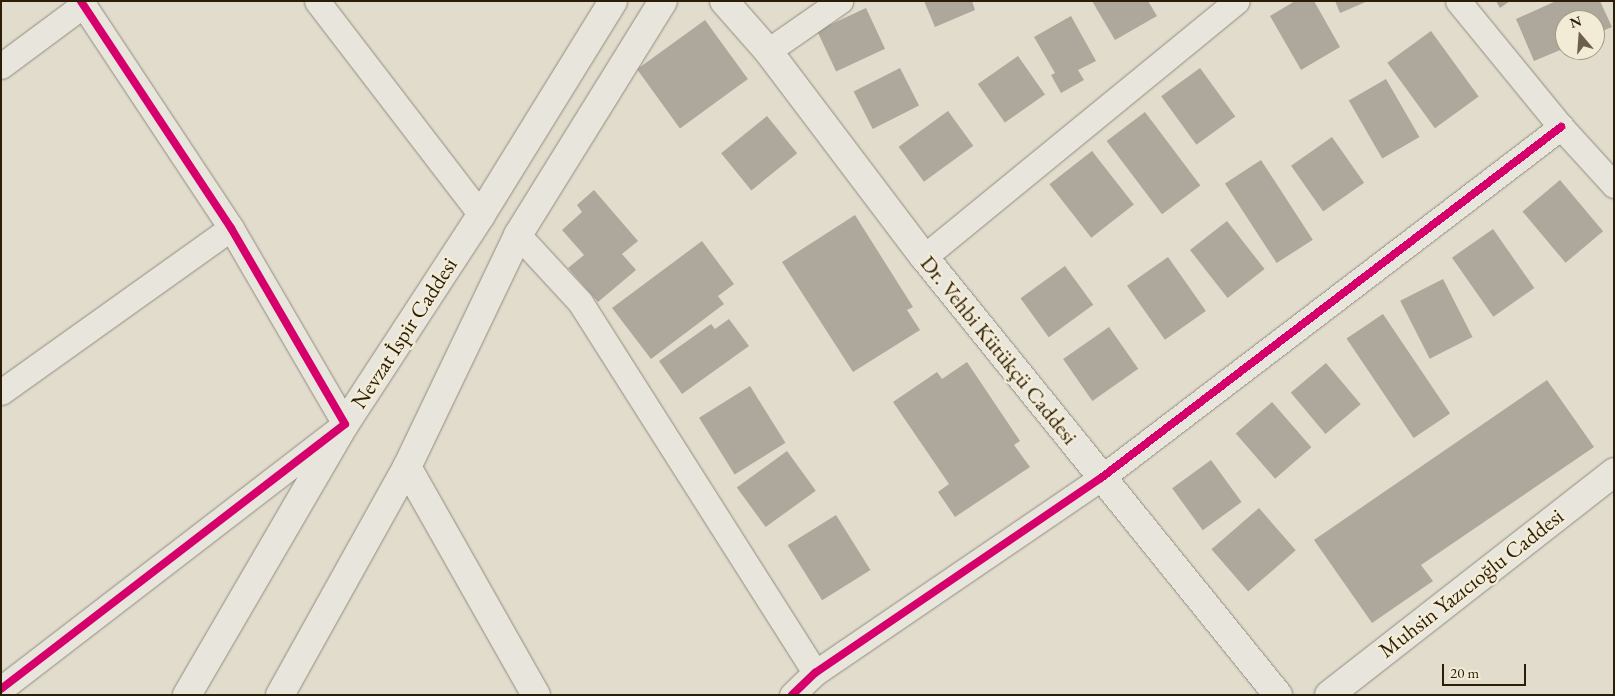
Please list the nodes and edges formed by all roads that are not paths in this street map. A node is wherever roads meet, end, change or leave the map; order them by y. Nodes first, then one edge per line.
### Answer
1 (317, 1) edge
2 (613, 1) edge
3 (663, 1) edge
4 (724, 1) edge
5 (840, 1) edge
6 (1237, 1) edge
7 (1458, 1) edge
8 (82, 3) edge
9 (768, 51) junction
10 (1, 66) edge
11 (1561, 127) junction
12 (1614, 185) edge
13 (481, 215) junction
14 (231, 228) junction
15 (518, 235) junction
16 (924, 257) junction
17 (1, 392) edge
18 (345, 424) junction
19 (407, 467) junction
20 (1614, 472) edge
21 (1101, 478) junction
22 (815, 673) junction
23 (1, 689) edge
24 (187, 695) edge
25 (280, 695) edge
26 (536, 695) edge
27 (792, 695) edge
28 (1278, 695) edge
29 (1329, 695) edge

1 - 13 street
2 - 13 main road, Nevzat İspir Caddesi
3 - 15 main road
4 - 9 main road, Dr. Vehbi Kütükçü Caddesi
5 - 9 street
6 - 16 street
7 - 11 street
8 - 10 street
8 - 14 street
9 - 16 main road, Dr. Vehbi Kütükçü Caddesi
11 - 12 street
11 - 21 street
13 - 18 main road, Nevzat İspir Caddesi
14 - 17 street
14 - 18 street
15 - 19 main road
15 - 22 street
16 - 21 main road, Dr. Vehbi Kütükçü Caddesi
18 - 23 street
18 - 24 main road, Nevzat İspir Caddesi
19 - 25 main road
19 - 26 main road
20 - 29 main road, Muhsin Yazıcıoğlu Caddesi
21 - 22 street
21 - 28 main road, Dr. Vehbi Kütükçü Caddesi
22 - 27 street

